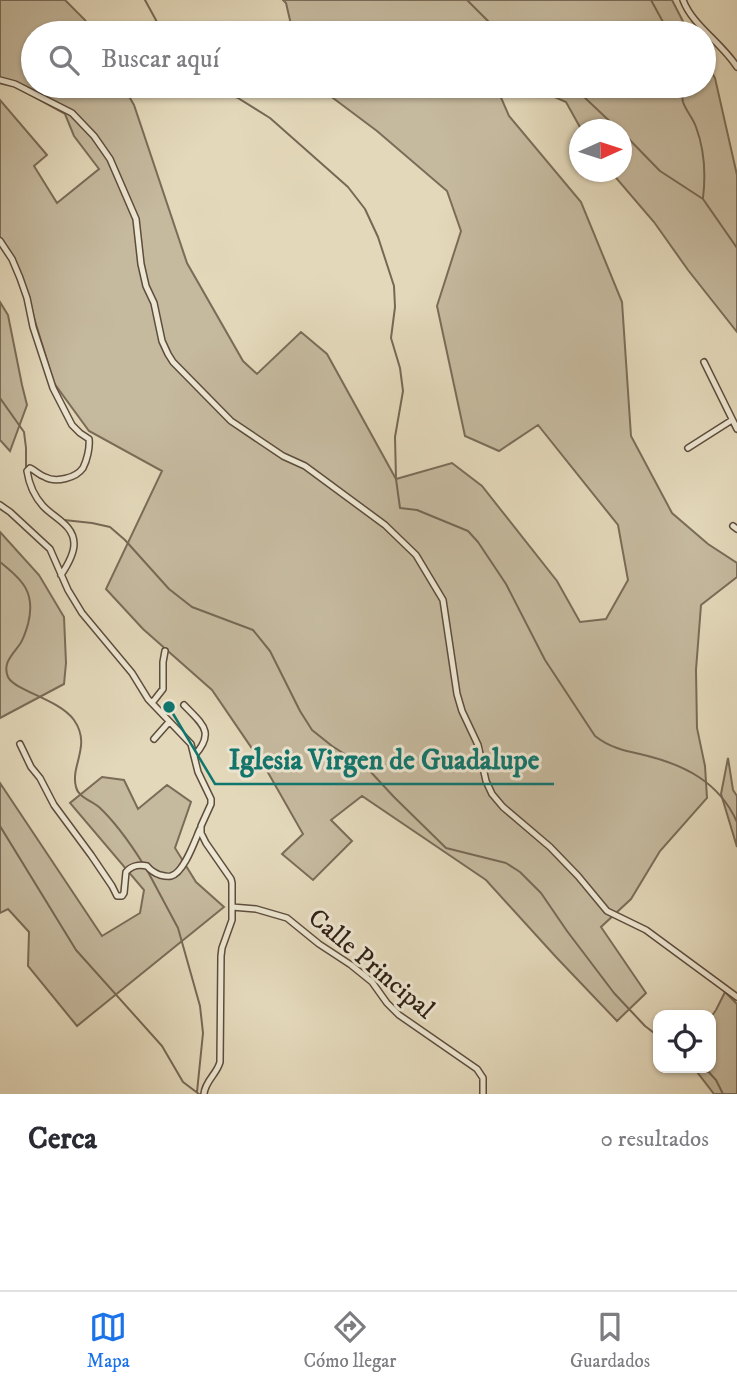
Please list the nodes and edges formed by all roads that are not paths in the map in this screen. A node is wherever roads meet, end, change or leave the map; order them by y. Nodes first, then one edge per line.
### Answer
1 (683, 0) edge
2 (695, 21) edge
3 (716, 41) edge
4 (737, 68) edge
5 (0, 80) edge
6 (21, 86) edge
7 (44, 98) edge
8 (0, 241) edge
9 (704, 362) dead end
10 (732, 420) junction
11 (737, 429) edge
12 (688, 448) dead end
13 (0, 505) edge
14 (61, 575) junction
15 (165, 651) dead end
16 (152, 703) junction
17 (184, 705) dead end
18 (169, 722) junction
19 (154, 739) dead end
20 (20, 744) dead end
21 (194, 756) junction
22 (201, 826) junction
23 (233, 907) junction
24 (737, 997) edge
25 (204, 1094) edge
26 (482, 1094) edge

1 - 2 street
3 - 4 street
5 - 6 street
7 - 24 street
8 - 14 street
9 - 10 street
10 - 11 street
10 - 12 street
13 - 14 street
14 - 16 street
15 - 16 street
16 - 18 street
17 - 21 street
18 - 19 street
18 - 21 street
20 - 22 street
21 - 22 street
22 - 23 street
23 - 25 street
23 - 26 street, Calle Principal

